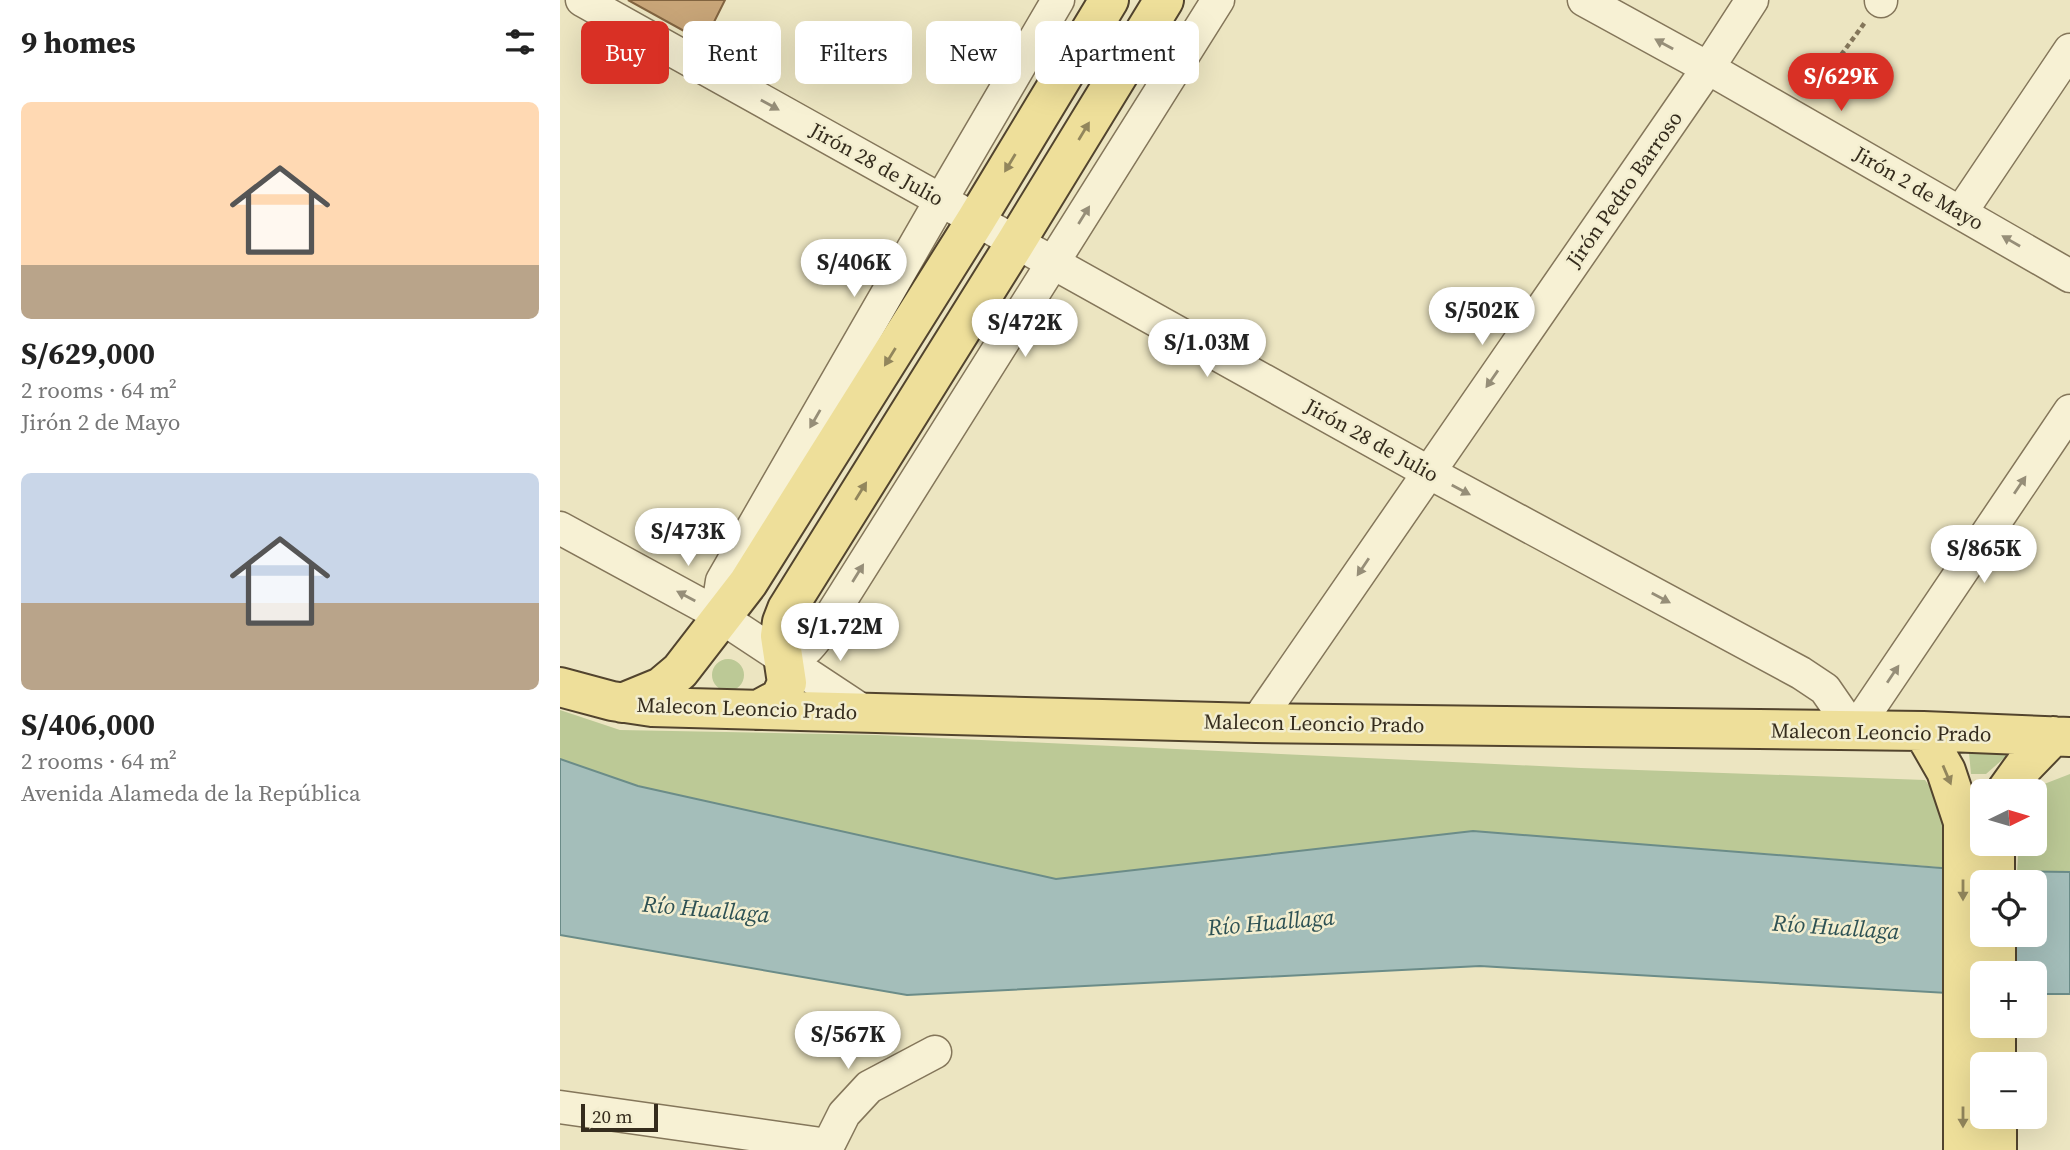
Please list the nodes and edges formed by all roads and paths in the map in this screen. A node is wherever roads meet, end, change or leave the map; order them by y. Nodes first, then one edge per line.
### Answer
1 (582, 0) edge
2 (1058, 0) edge
3 (1109, 0) edge
4 (1164, 0) edge
5 (1218, 0) edge
6 (1584, 0) edge
7 (1752, 0) edge
8 (1881, 0) edge
9 (2070, 50) edge
10 (1708, 68) junction
11 (1796, 118) junction
12 (941, 200) junction
13 (1961, 212) junction
14 (976, 220) junction
15 (1016, 242) junction
16 (1054, 263) junction
17 (2070, 276) edge
18 (2070, 411) edge
19 (1427, 472) junction
20 (560, 528) edge
21 (722, 617) junction
22 (785, 659) junction
23 (560, 687) edge
24 (622, 703) junction
25 (758, 710) junction
26 (866, 713) junction
27 (1256, 723) junction
28 (1854, 731) junction
29 (1923, 731) junction
30 (2062, 736) edge
31 (2015, 779) edge
32 (935, 1052) dead end
33 (560, 1107) edge
34 (1997, 1129) edge
35 (827, 1147) edge
36 (1963, 1150) edge
37 (1997, 1150) edge

1 -> 12 street, Jirón 28 de Julio
2 - 12 street
3 -> 14 main road
15 -> 4 main road
16 -> 5 street
10 -> 6 street, Jirón 2 de Mayo
7 - 10 street, Jirón Pedro Barroso
8 - 11 path
9 - 13 street
10 - 11 street, Jirón 2 de Mayo
10 -> 19 street, Jirón Pedro Barroso
11 - 13 street, Jirón 2 de Mayo
12 - 14 street, Jirón 28 de Julio
12 -> 21 street
17 -> 13 street, Jirón 2 de Mayo
14 - 15 street, Jirón 28 de Julio
14 -> 21 main road
15 - 16 street, Jirón 28 de Julio
22 -> 15 main road
16 - 19 street, Jirón 28 de Julio
22 -> 16 street
28 -> 18 street
19 -> 27 street, Jirón Pedro Barroso
19 -> 28 street, Jirón 28 de Julio
21 -> 20 street
21 - 22 street
21 - 24 main road
22 - 25 main road
22 - 26 street
23 - 24 main road, Malecon Leoncio Prado
24 - 25 main road, Malecon Leoncio Prado
25 - 26 main road, Malecon Leoncio Prado
26 - 27 main road, Malecon Leoncio Prado
27 - 28 main road, Malecon Leoncio Prado
28 - 29 main road, Malecon Leoncio Prado
29 - 30 main road, Malecon Leoncio Prado
29 -> 36 main road
30 - 31 main road
32 - 35 street
33 - 35 street
34 - 37 main road

